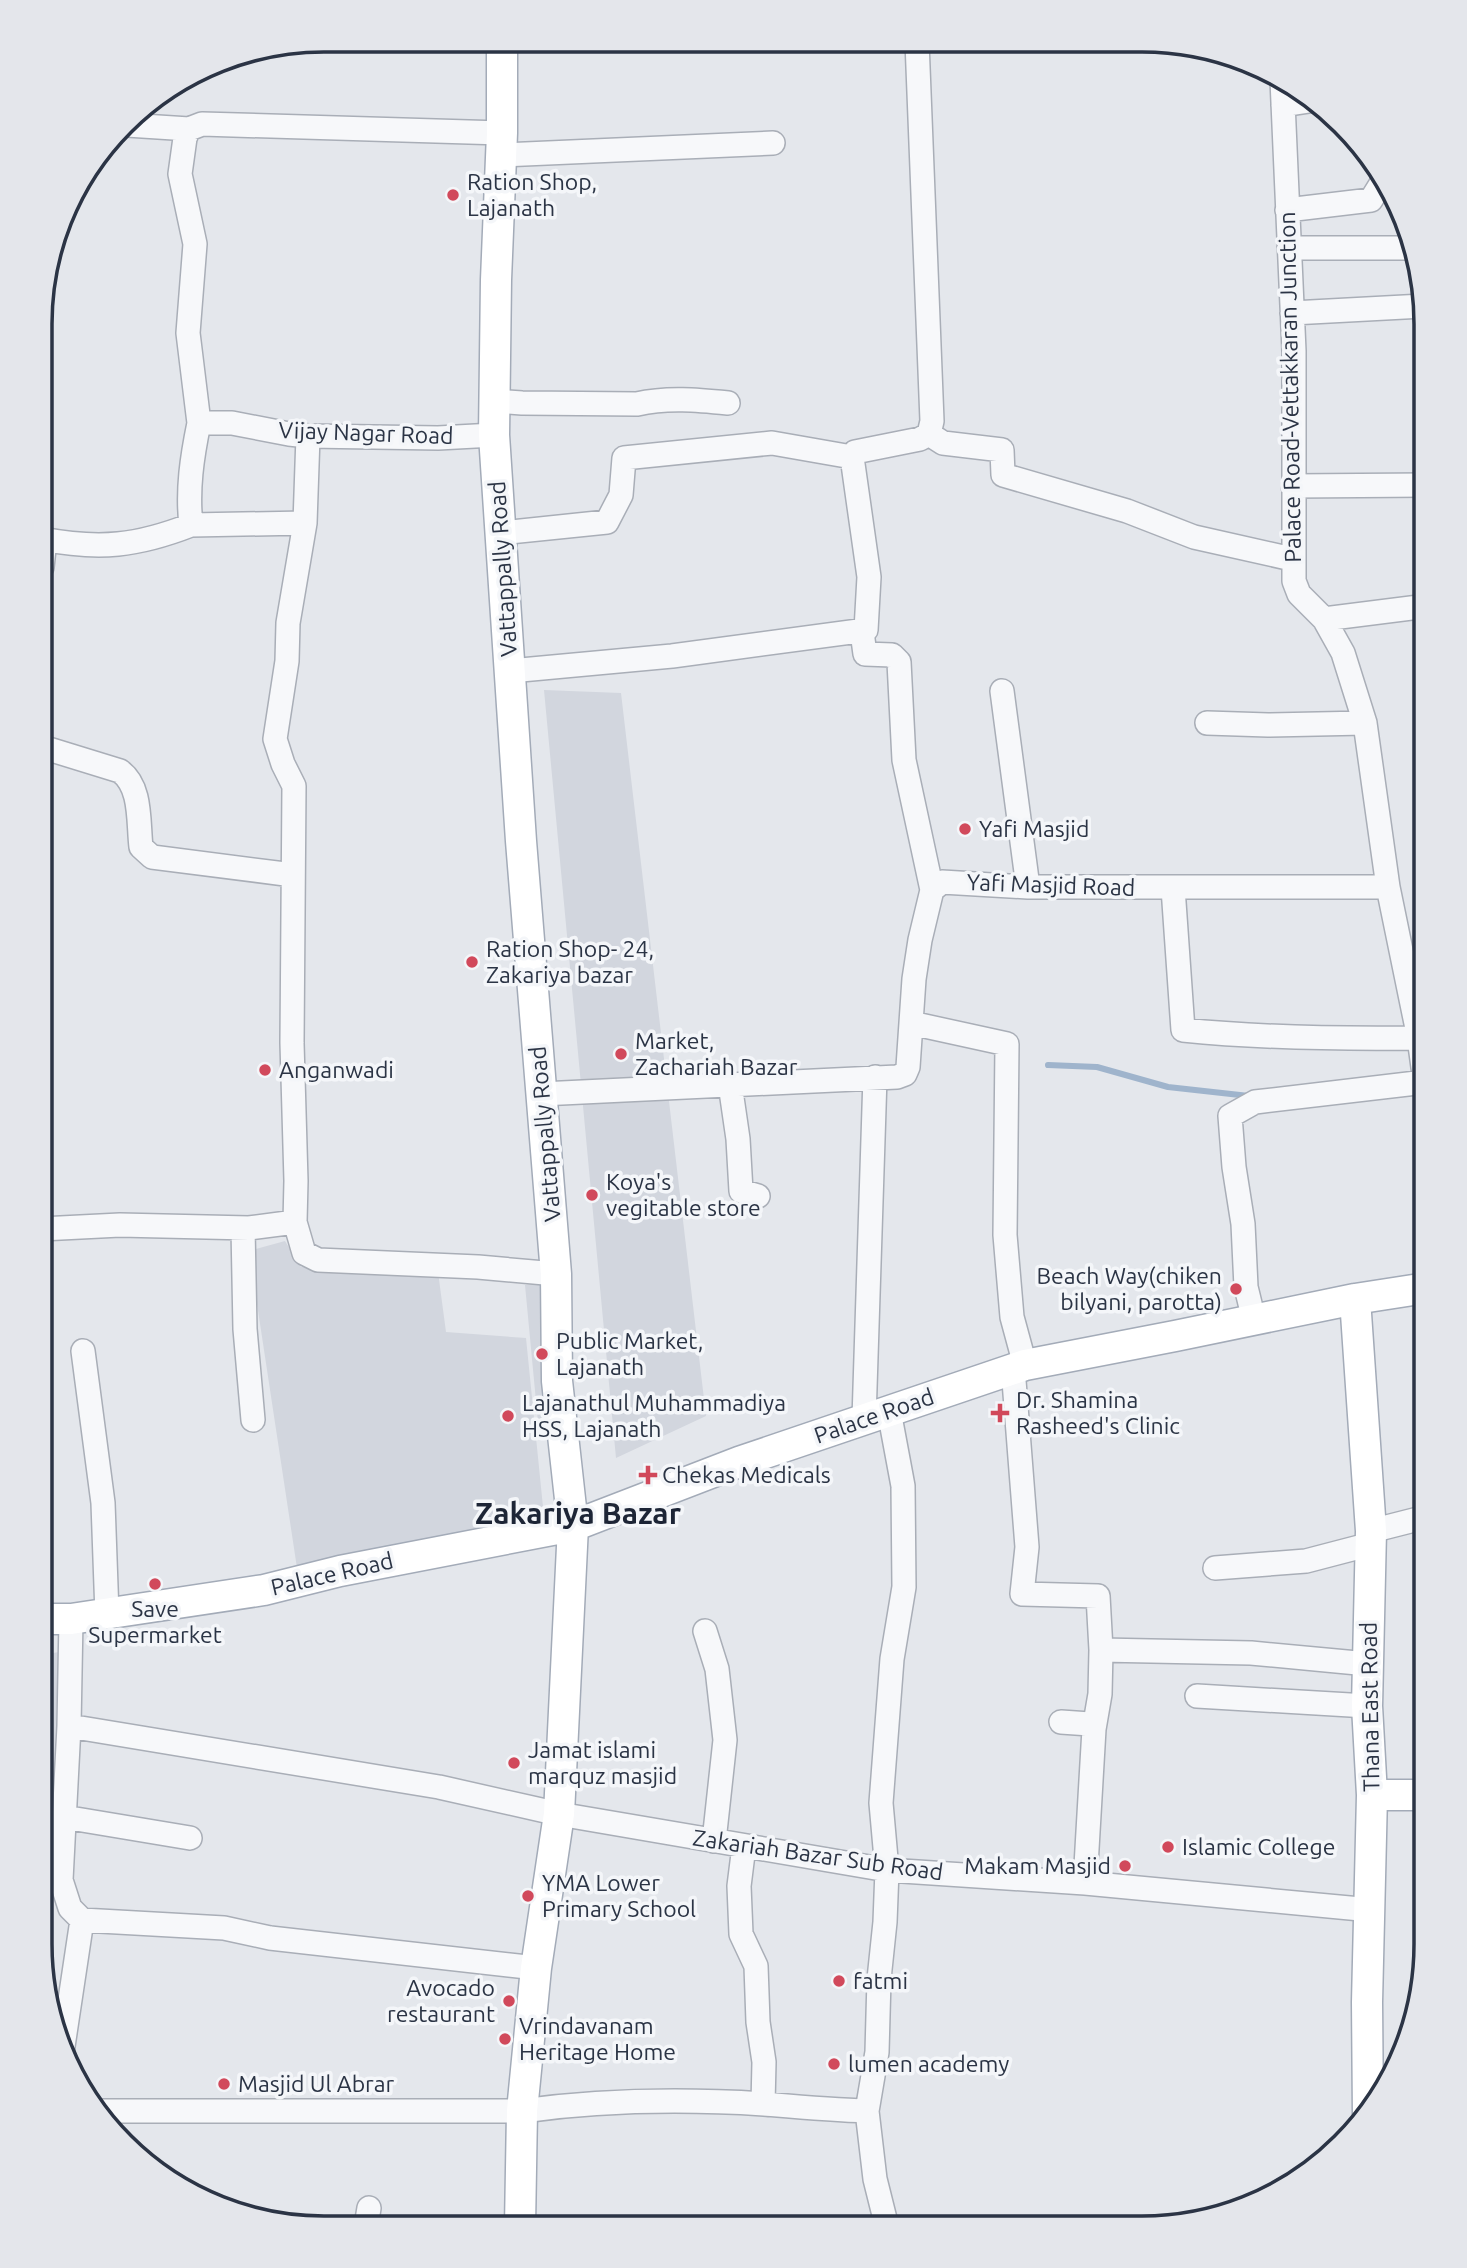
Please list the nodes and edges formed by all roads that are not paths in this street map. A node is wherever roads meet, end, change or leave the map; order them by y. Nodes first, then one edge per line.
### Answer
1 (502, 52) edge
2 (917, 52) edge
3 (1282, 92) edge
4 (1299, 103) edge
5 (1283, 105) junction
6 (139, 126) edge
7 (189, 129) junction
8 (773, 143) dead end
9 (502, 144) junction
10 (1378, 189) edge
11 (1287, 210) junction
12 (1289, 248) junction
13 (1403, 248) edge
14 (1414, 306) edge
15 (1292, 313) junction
16 (495, 401) junction
17 (728, 403) dead end
18 (199, 423) junction
19 (929, 434) junction
20 (495, 435) junction
21 (308, 436) junction
22 (852, 457) junction
23 (1414, 485) edge
24 (1293, 486) junction
25 (305, 523) junction
26 (191, 524) junction
27 (501, 533) junction
28 (53, 541) edge
29 (1292, 559) junction
30 (1414, 608) edge
31 (1324, 619) junction
32 (862, 632) junction
33 (510, 671) junction
34 (1002, 691) dead end
35 (1206, 723) dead end
36 (1365, 723) junction
37 (53, 750) edge
38 (293, 875) junction
39 (1028, 887) junction
40 (1388, 887) junction
41 (1173, 888) junction
42 (932, 890) junction
43 (1414, 1014) edge
44 (911, 1023) junction
45 (1414, 1038) edge
46 (875, 1077) junction
47 (730, 1084) junction
48 (1414, 1086) edge
49 (541, 1094) junction
50 (758, 1196) dead end
51 (295, 1222) junction
52 (53, 1228) edge
53 (243, 1228) junction
54 (556, 1274) junction
55 (1414, 1290) edge
56 (1355, 1299) junction
57 (1254, 1320) junction
58 (83, 1351) dead end
59 (1019, 1367) junction
60 (877, 1415) junction
61 (253, 1420) dead end
62 (1414, 1522) edge
63 (573, 1526) junction
64 (1371, 1538) junction
65 (1215, 1567) dead end
66 (107, 1614) junction
67 (53, 1619) edge
68 (71, 1619) junction
69 (705, 1631) dead end
70 (1101, 1650) junction
71 (1368, 1664) junction
72 (1197, 1696) dead end
73 (1367, 1706) junction
74 (1060, 1723) dead end
75 (69, 1726) junction
76 (1094, 1729) junction
77 (1371, 1795) junction
78 (1414, 1795) edge
79 (559, 1814) junction
80 (64, 1817) junction
81 (190, 1838) dead end
82 (714, 1841) junction
83 (744, 1846) junction
84 (887, 1870) junction
85 (1085, 1883) junction
86 (1371, 1910) junction
87 (82, 1920) junction
88 (536, 1968) junction
89 (66, 2027) edge
90 (1368, 2096) edge
91 (763, 2104) junction
92 (110, 2110) edge
93 (867, 2110) junction
94 (522, 2111) junction
95 (520, 2216) edge
96 (884, 2216) edge

1 - 9 main road, Vattappally Road
2 - 19 street
3 - 5 street, Palace Road-Vettakkaran Junction
4 - 5 street
5 - 11 street, Palace Road-Vettakkaran Junction
6 - 7 street
7 - 9 street
7 - 18 street
8 - 9 street
9 - 16 main road, Vattappally Road
10 - 11 street
11 - 12 street, Palace Road-Vettakkaran Junction
12 - 13 street
12 - 15 street, Palace Road-Vettakkaran Junction
14 - 15 street
15 - 24 street, Palace Road-Vettakkaran Junction
16 - 17 street
16 - 20 main road, Vattappally Road
18 - 21 street, Vijay Nagar Road
18 - 26 street
19 - 22 street
19 - 29 street
20 - 21 street, Vijay Nagar Road
20 - 27 main road, Vattappally Road
21 - 25 street
22 - 27 street
22 - 32 street
23 - 24 street
24 - 29 street, Palace Road-Vettakkaran Junction
25 - 26 street
25 - 38 street
26 - 28 street
27 - 33 main road, Vattappally Road
29 - 31 street, Palace Road-Vettakkaran Junction
30 - 31 street
31 - 36 street, Palace Road-Vettakkaran Junction
32 - 33 street
32 - 42 street
33 - 49 main road, Vattappally Road
34 - 39 street
35 - 36 street
36 - 40 street, Palace Road-Vettakkaran Junction
37 - 38 street
38 - 51 street
39 - 41 street, Yafi Masjid Road
39 - 42 street, Yafi Masjid Road
40 - 41 street, Yafi Masjid Road
40 - 43 street, Palace Road-Vettakkaran Junction
41 - 45 street
42 - 44 street
44 - 46 street
44 - 59 street
46 - 47 street
46 - 60 street
47 - 49 street
47 - 50 street
48 - 57 street
49 - 54 main road, Vattappally Road
51 - 53 street
51 - 54 street
52 - 53 street
53 - 61 street
54 - 63 main road, Vattappally Road
55 - 56 main road, Palace Road
56 - 57 main road, Palace Road
56 - 64 main road, Thana East Road
57 - 59 main road, Palace Road
58 - 66 street
59 - 60 main road, Palace Road
59 - 70 street
60 - 63 main road, Palace Road
60 - 84 street
62 - 64 street
63 - 66 main road, Palace Road
63 - 79 main road, Vattappally Road
64 - 65 street
64 - 71 main road, Thana East Road
66 - 68 main road, Palace Road
67 - 68 main road, Palace Road
68 - 75 street
69 - 82 street
70 - 71 street
70 - 76 street
71 - 73 main road, Thana East Road
72 - 73 street
73 - 77 main road, Thana East Road
74 - 76 street
75 - 79 street, Zakariah Bazar Sub Road
75 - 80 street
76 - 85 street
77 - 78 main road
77 - 86 main road, Thana East Road
79 - 82 street, Zakariah Bazar Sub Road
79 - 88 main road, Vattappally Road
80 - 81 street
80 - 87 street
82 - 83 street, Zakariah Bazar Sub Road
83 - 84 street, Zakariah Bazar Sub Road
83 - 91 street
84 - 85 street, Zakariah Bazar Sub Road
84 - 93 street
85 - 86 street, Zakariah Bazar Sub Road
86 - 90 main road, Thana East Road
87 - 88 street
87 - 89 street
88 - 94 main road, Vattappally Road
91 - 93 street
91 - 94 street
92 - 94 street
93 - 96 street
94 - 95 main road, Vattappally Road

